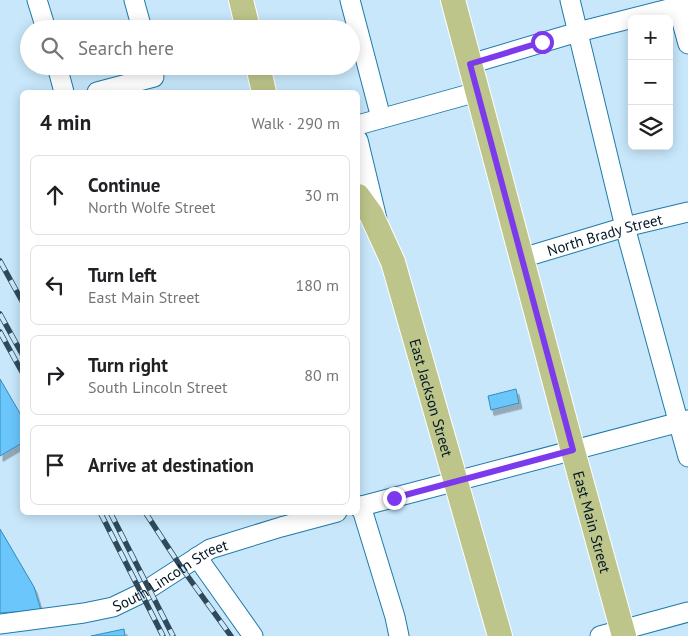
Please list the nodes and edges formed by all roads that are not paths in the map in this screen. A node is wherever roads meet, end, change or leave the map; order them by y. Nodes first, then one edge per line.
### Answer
1 (37, 0) edge
2 (134, 0) edge
3 (241, 0) edge
4 (350, 0) edge
5 (453, 0) edge
6 (570, 0) edge
7 (681, 4) edge
8 (43, 20) edge
9 (140, 20) edge
10 (246, 20) edge
11 (355, 20) edge
12 (578, 32) junction
13 (360, 37) edge
14 (688, 44) edge
15 (470, 64) junction
16 (59, 75) edge
17 (154, 75) edge
18 (260, 75) edge
19 (63, 90) edge
20 (105, 90) edge
21 (264, 90) edge
22 (477, 92) junction
23 (382, 118) junction
24 (360, 124) edge
25 (360, 148) edge
26 (360, 199) edge
27 (688, 212) edge
28 (625, 227) junction
29 (381, 236) junction
30 (522, 258) junction
31 (683, 422) edge
32 (573, 450) junction
33 (688, 457) edge
34 (456, 482) junction
35 (360, 507) edge
36 (360, 510) edge
37 (314, 515) edge
38 (276, 520) edge
39 (197, 556) junction
40 (688, 612) edge
41 (0, 624) edge
42 (624, 632) edge
43 (253, 636) edge
44 (399, 636) edge
45 (500, 636) edge
46 (600, 636) edge

1 - 8 street
2 - 9 street
3 - 10 main road
4 - 11 street
5 - 15 main road, East Main Street
6 - 12 street
7 - 12 street
7 - 14 street
12 - 15 street
12 - 28 street
13 - 23 street
15 - 22 main road, East Main Street
16 - 19 street
17 - 20 street
18 - 21 main road
22 - 23 street
22 - 30 main road, East Main Street
23 - 24 street
25 - 29 street
26 - 29 main road, East Jackson Street
27 - 28 street, North Brady Street
28 - 30 street, North Brady Street
28 - 31 street
29 - 34 main road, East Jackson Street
30 - 32 main road, East Main Street
31 - 32 street
31 - 33 street
32 - 34 street
32 - 42 main road, East Main Street
34 - 35 street
34 - 45 main road, East Jackson Street
36 - 44 street
37 - 38 street, South Lincoln Street
38 - 39 street, South Lincoln Street
39 - 41 street, South Lincoln Street
39 - 43 street
40 - 42 street
42 - 46 street

